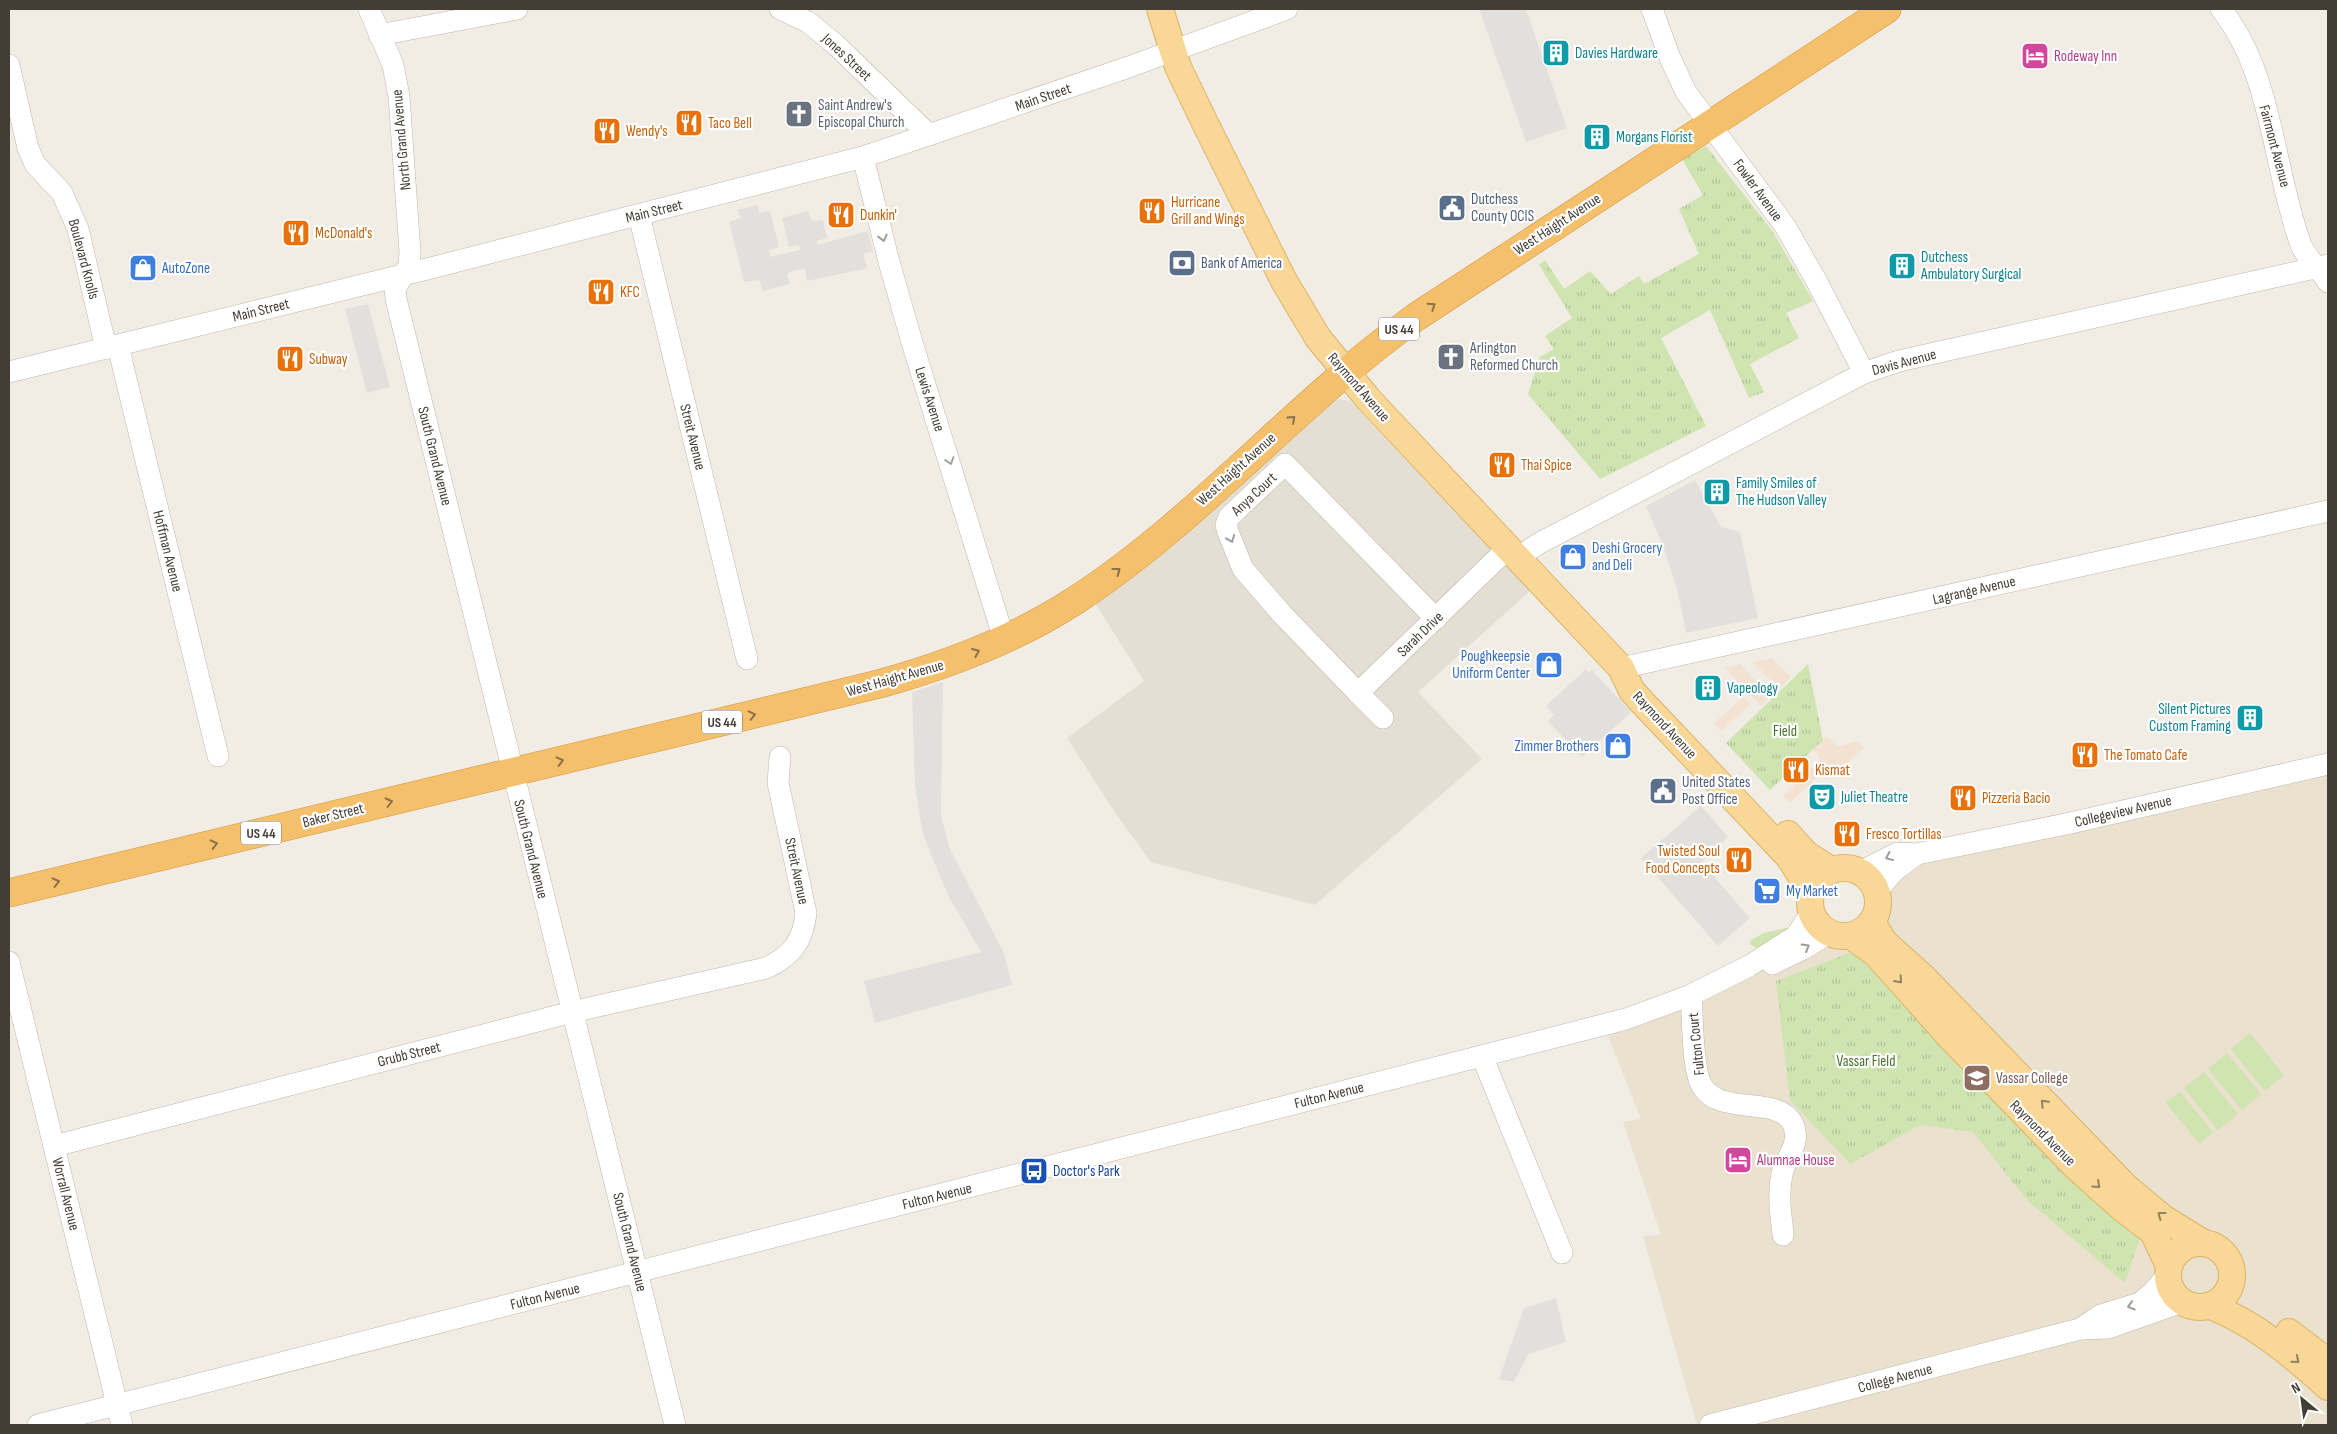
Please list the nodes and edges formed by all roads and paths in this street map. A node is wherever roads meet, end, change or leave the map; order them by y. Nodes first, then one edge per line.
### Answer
1 (369, 9) edge
2 (517, 9) edge
3 (780, 9) edge
4 (1160, 9) edge
5 (1287, 9) edge
6 (1652, 9) edge
7 (1887, 9) edge
8 (2221, 9) edge
9 (494, 11) edge
10 (379, 35) junction
11 (1173, 52) junction
12 (9, 65) edge
13 (1710, 124) junction
14 (929, 135) junction
15 (863, 157) junction
16 (638, 215) junction
17 (2325, 271) edge
18 (404, 275) junction
19 (112, 347) junction
20 (9, 372) edge
21 (1345, 372) junction
22 (1864, 373) junction
23 (2328, 511) edge
24 (1512, 553) junction
25 (1436, 619) junction
26 (1004, 639) junction
27 (747, 660) dead end
28 (1620, 668) junction
29 (1358, 693) junction
30 (1383, 718) dead end
31 (218, 756) dead end
32 (780, 757) dead end
33 (2328, 764) edge
34 (512, 772) junction
35 (1917, 854) junction
36 (1830, 870) junction
37 (1860, 872) junction
38 (1877, 891) junction
39 (9, 893) edge
40 (1811, 902) junction
41 (1872, 922) junction
42 (1840, 934) junction
43 (9, 962) edge
44 (1749, 966) junction
45 (766, 968) joint
46 (1691, 995) junction
47 (572, 1012) junction
48 (1482, 1056) junction
49 (54, 1146) junction
50 (1783, 1235) dead end
51 (2202, 1242) junction
52 (1562, 1253) dead end
53 (2168, 1271) junction
54 (637, 1272) junction
55 (2232, 1281) junction
56 (2182, 1302) junction
57 (2211, 1306) junction
58 (2080, 1330) junction
59 (2328, 1362) edge
60 (2328, 1387) edge
61 (120, 1416) edge
62 (38, 1425) edge
63 (675, 1425) edge
64 (1710, 1425) edge

1 - 10 street, North Grand Avenue
2 - 9 street
3 - 14 street, Jones Street
4 - 11 main road, Raymond Avenue
5 - 11 street, Main Street
6 - 13 street, Fowler Avenue
7 - 13 highway, West Haight Avenue / US 44
8 - 17 street, Fairmont Avenue
9 - 10 street
10 - 18 street, North Grand Avenue
11 - 14 street, Main Street
11 - 21 main road, Raymond Avenue
12 - 19 street, Boulevard Knolls
21 -> 13 highway, West Haight Avenue / US 44
13 - 22 street, Fowler Avenue
14 - 15 street, Main Street
15 - 16 street, Main Street
15 -> 26 street, Lewis Avenue
16 - 18 street, Main Street
16 - 27 street, Streit Avenue
17 - 22 street, Davis Avenue
18 - 19 street, Main Street
18 - 34 street, South Grand Avenue
19 - 20 street, Main Street
19 - 31 street, Hoffman Avenue
21 - 24 main road, Raymond Avenue
26 -> 21 highway, West Haight Avenue / US 44
22 - 24 street, Davis Avenue
23 - 28 street, Lagrange Avenue
24 - 25 street, Sarah Drive
24 - 28 main road, Raymond Avenue
25 - 29 street, Sarah Drive
25 -> 29 street, Anya Court
34 -> 26 highway, West Haight Avenue / US 44
28 - 36 main road, Raymond Avenue
28 - 40 main road, Raymond Avenue
29 - 30 street
32 - 45 street, Streit Avenue
33 - 35 street, Collegeview Avenue
39 -> 34 highway, Baker Street / US 44
34 - 47 street, South Grand Avenue
35 -> 37 street, Collegeview Avenue
35 - 38 street, Collegeview Avenue
36 - 37 main road
36 - 40 main road
37 - 38 main road
38 - 41 main road
40 - 42 main road
40 - 44 street, Fulton Avenue
41 - 42 main road
51 -> 41 main road, Raymond Avenue
44 -> 42 street, Fulton Avenue
42 -> 53 main road, Raymond Avenue
43 - 49 street, Worrall Avenue
44 - 46 street, Fulton Avenue
45 - 47 street, Grubb Street
46 - 48 street, Fulton Avenue
46 - 50 street, Fulton Court
47 - 49 street, Grubb Street
47 - 54 street, South Grand Avenue
48 - 52 street
48 - 54 street, Fulton Avenue
49 - 61 street, Worrall Avenue
51 - 53 main road
51 - 55 main road
53 - 56 main road
53 -> 58 street, College Avenue
54 - 61 street, Fulton Avenue
54 - 63 street, South Grand Avenue
55 - 57 main road
55 - 59 main road
56 - 57 main road
56 - 58 street, College Avenue
57 -> 60 main road
58 - 64 street, College Avenue
61 - 62 street, Fulton Avenue

